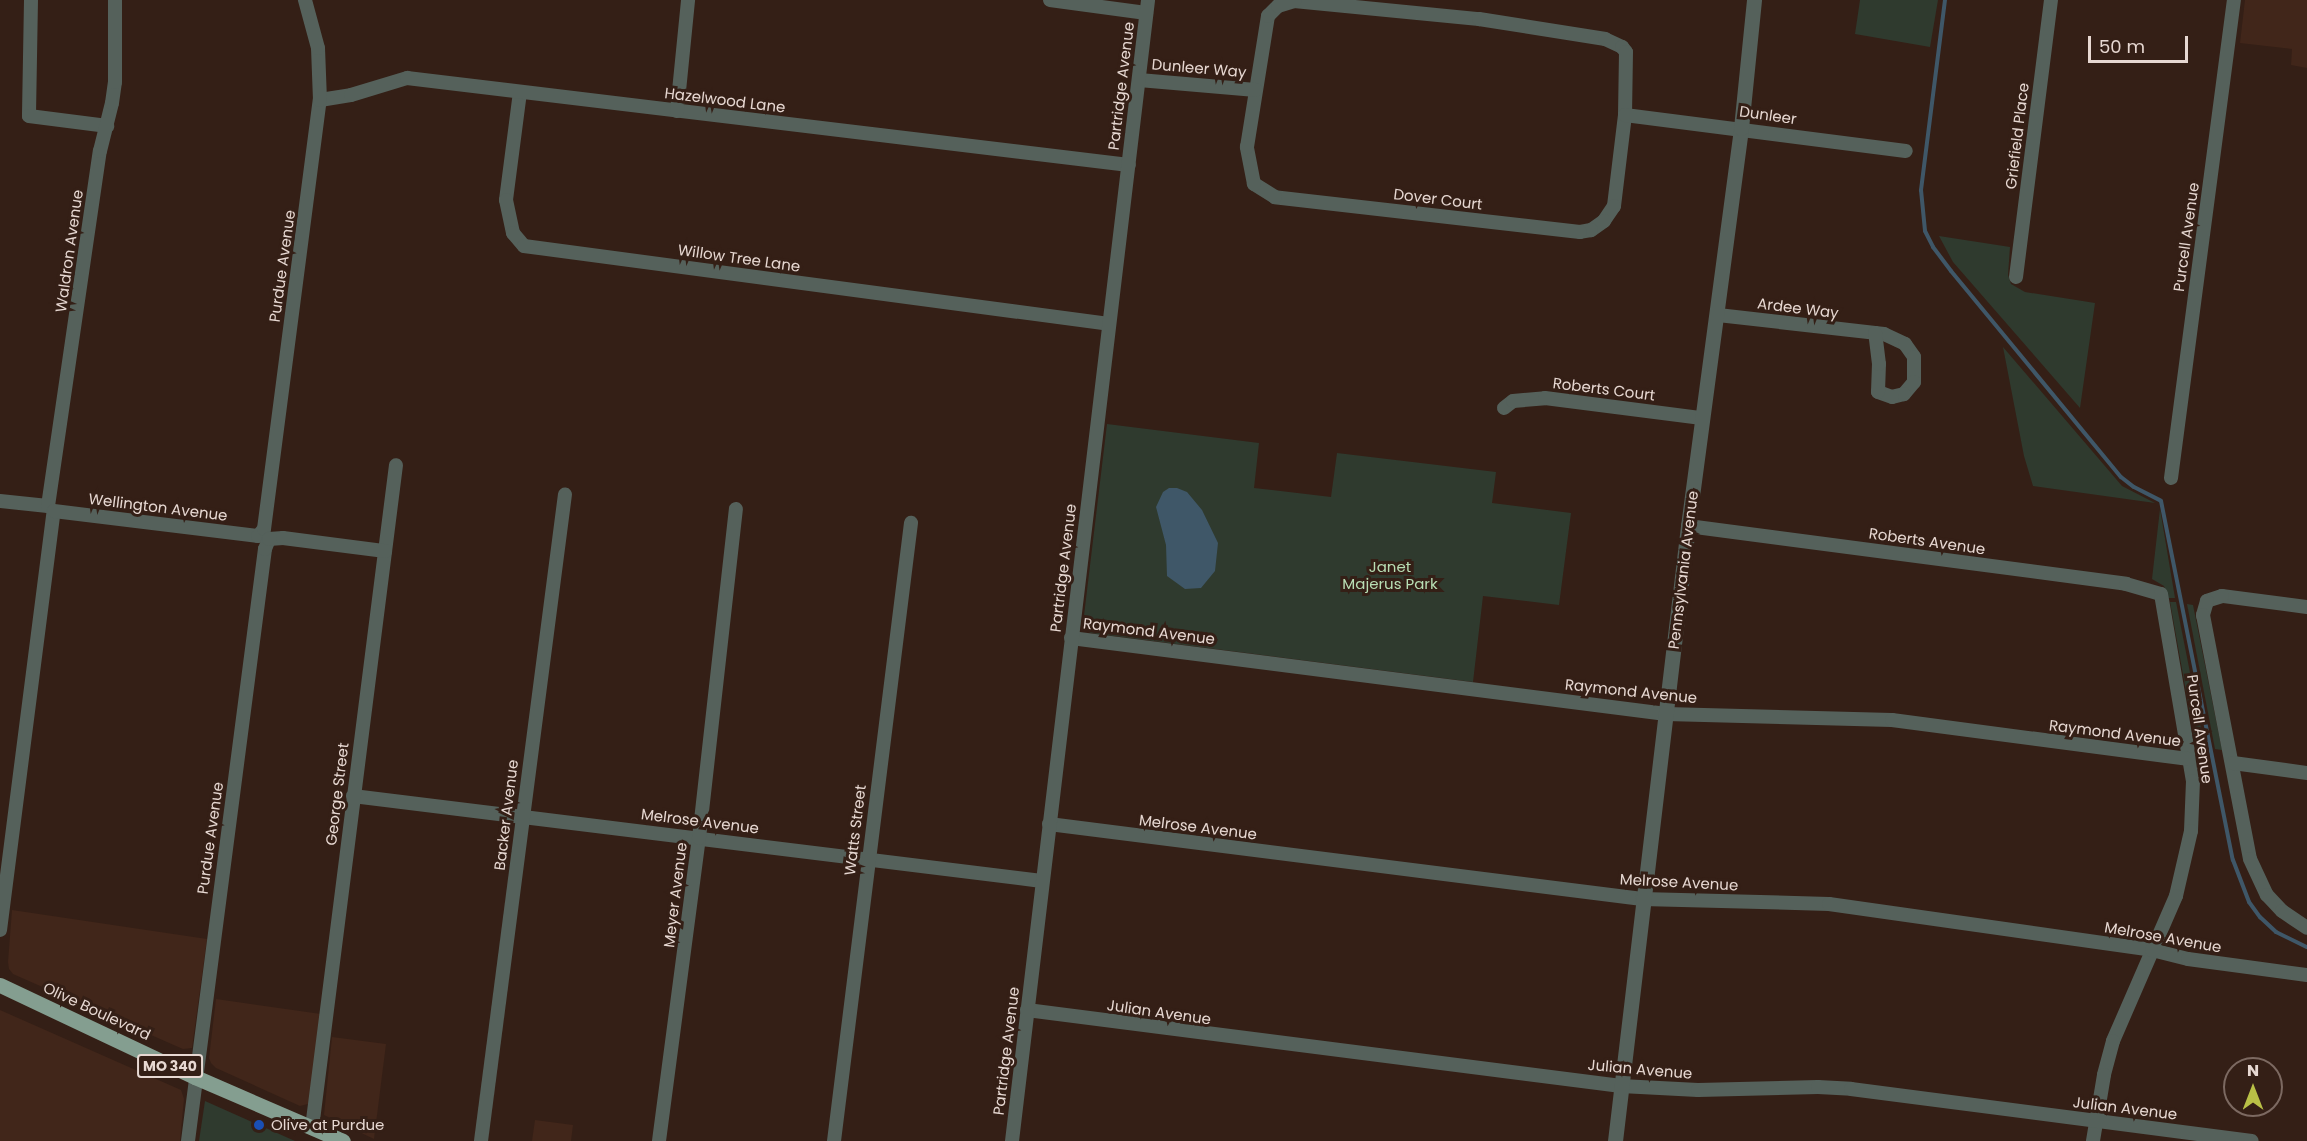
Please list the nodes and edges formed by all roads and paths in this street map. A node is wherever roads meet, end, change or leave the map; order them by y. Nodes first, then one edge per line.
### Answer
1 (32, 0) edge
2 (115, 0) edge
3 (305, 0) edge
4 (688, 0) edge
5 (1050, 0) edge
6 (1754, 0) edge
7 (2051, 0) edge
8 (2234, 0) edge
9 (1147, 6) edge
10 (1139, 80) junction
11 (1256, 90) junction
12 (520, 92) junction
13 (320, 100) junction
14 (677, 111) junction
15 (1625, 115) junction
16 (107, 126) junction
17 (1741, 128) junction
18 (1906, 151) dead end
19 (1128, 165) junction
20 (2016, 277) dead end
21 (1718, 315) junction
22 (1109, 324) junction
23 (1875, 333) junction
24 (1504, 408) dead end
25 (1702, 418) junction
26 (396, 465) dead end
27 (2171, 478) dead end
28 (565, 494) dead end
29 (0, 501) edge
30 (51, 508) junction
31 (736, 509) dead end
32 (911, 523) dead end
33 (1688, 526) junction
34 (264, 538) junction
35 (385, 551) junction
36 (2161, 594) joint
37 (2307, 607) edge
38 (1071, 638) junction
39 (1665, 714) junction
40 (2189, 759) junction
41 (2233, 764) junction
42 (2307, 773) edge
43 (353, 796) junction
44 (523, 816) junction
45 (1049, 824) junction
46 (699, 838) junction
47 (867, 858) junction
48 (1042, 881) junction
49 (1642, 900) junction
50 (2307, 928) edge
51 (0, 930) edge
52 (2152, 950) junction
53 (2307, 975) edge
54 (0, 985) edge
55 (1027, 1010) junction
56 (195, 1077) junction
57 (1622, 1086) junction
58 (2096, 1121) junction
59 (312, 1128) junction
60 (188, 1141) edge
61 (343, 1141) edge
62 (481, 1141) edge
63 (659, 1141) edge
64 (834, 1141) edge
65 (1012, 1141) edge
66 (1615, 1141) edge
67 (2093, 1141) edge
68 (2252, 1141) edge

1 - 16 street
2 - 16 street, Waldron Avenue
3 - 13 street, Purdue Avenue
4 - 14 street
5 - 9 street
6 - 17 street, Pennsylvania Avenue
7 - 20 street, Griefield Place
8 - 27 street, Purcell Avenue
9 - 10 street, Partridge Avenue
10 - 11 street, Dunleer Way
10 - 19 street, Partridge Avenue
11 - 15 street, Dover Court
11 - 15 street, Dover Court
12 - 13 street, Hazelwood Lane
12 - 14 street, Hazelwood Lane
12 - 22 street, Willow Tree Lane
13 - 34 street, Purdue Avenue
14 - 19 street, Hazelwood Lane
15 - 17 street, Dunleer
16 - 30 street, Waldron Avenue
17 - 18 street, Dunleer
17 - 21 street, Pennsylvania Avenue
19 - 22 street, Partridge Avenue
21 - 23 street, Ardee Way
21 - 25 street, Pennsylvania Avenue
22 - 38 street, Partridge Avenue
23 - 23 street, Ardee Way
24 - 25 street, Roberts Court
25 - 33 street, Pennsylvania Avenue
26 - 35 street, George Street
28 - 44 street, Backer Avenue
29 - 30 street, Wellington Avenue
30 - 34 street, Wellington Avenue
30 - 51 street, Waldron Avenue
31 - 46 street, Meyer Avenue
32 - 47 street, Watts Street
33 - 36 street, Roberts Avenue
33 - 39 street, Pennsylvania Avenue
34 - 35 street, Wellington Avenue
34 - 56 street, Purdue Avenue
35 - 43 street, George Street
36 - 40 street, Purcell Avenue
37 - 41 street, Purcell Avenue
38 - 39 street, Raymond Avenue
38 - 45 street, Partridge Avenue
39 - 40 street, Raymond Avenue
39 - 49 street, Pennsylvania Avenue
40 - 52 street, Purcell Avenue
41 - 42 street
41 - 50 street, Purcell Avenue
43 - 44 street, Melrose Avenue
43 - 59 street, George Street
44 - 46 street, Melrose Avenue
44 - 62 street, Backer Avenue
45 - 48 street, Partridge Avenue
45 - 49 street, Melrose Avenue
46 - 47 street, Melrose Avenue
46 - 63 street, Meyer Avenue
47 - 48 street, Melrose Avenue
47 - 64 street, Watts Street
48 - 55 street, Partridge Avenue
49 - 52 street, Melrose Avenue
49 - 57 street, Pennsylvania Avenue
52 - 53 street, Melrose Avenue
52 - 58 street, Purcell Avenue
54 - 56 main road, Olive Boulevard / MO 340
55 - 57 street, Julian Avenue
55 - 65 street, Partridge Avenue
56 - 59 main road, Olive Boulevard / MO 340
56 - 60 street, Purdue Avenue
57 - 58 street, Julian Avenue
57 - 66 street, Pennsylvania Avenue
58 - 67 street, Purcell Avenue
58 - 68 street, Julian Avenue
59 - 61 main road, Olive Boulevard / MO 340

